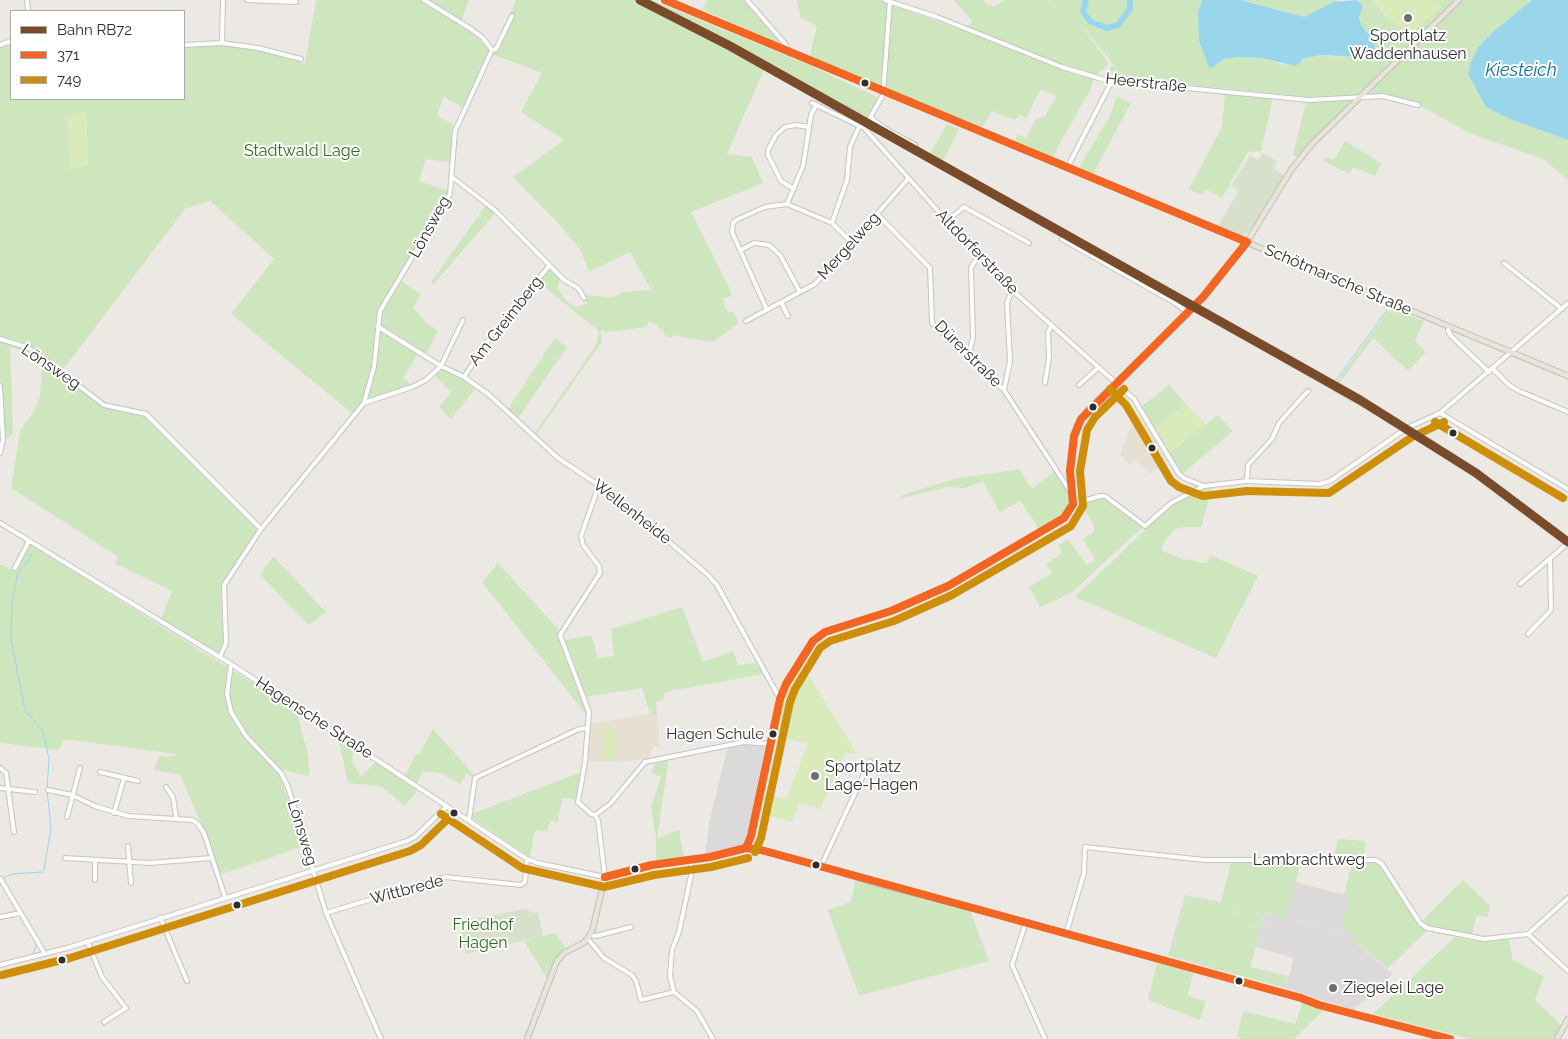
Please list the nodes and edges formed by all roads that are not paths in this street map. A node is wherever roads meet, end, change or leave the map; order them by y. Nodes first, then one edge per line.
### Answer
1 (223, 0) edge
2 (247, 0) edge
3 (424, 0) edge
4 (665, 0) edge
5 (747, 0) edge
6 (888, 0) edge
7 (1459, 0) edge
8 (296, 2) dead end
9 (512, 16) dead end
10 (222, 43) junction
11 (185, 45) edge
12 (492, 50) junction
13 (789, 51) junction
14 (301, 59) dead end
15 (1112, 81) junction
16 (884, 91) junction
17 (1360, 97) junction
18 (1418, 106) dead end
19 (870, 117) junction
20 (809, 127) junction
21 (862, 127) junction
22 (915, 146) dead end
23 (1067, 168) junction
24 (452, 177) junction
25 (908, 179) junction
26 (794, 189) junction
27 (787, 204) junction
28 (877, 214) junction
29 (946, 222) junction
30 (832, 223) junction
31 (1062, 239) dead end
32 (1247, 242) junction
33 (852, 243) junction
34 (1029, 243) dead end
35 (741, 250) junction
36 (978, 256) junction
37 (1504, 263) dead end
38 (549, 266) junction
39 (1012, 290) junction
40 (800, 292) junction
41 (584, 298) dead end
42 (781, 302) junction
43 (1568, 303) edge
44 (1562, 309) junction
45 (767, 310) junction
46 (1188, 313) junction
47 (788, 316) dead end
48 (463, 320) dead end
49 (746, 321) dead end
50 (1052, 325) junction
51 (378, 326) junction
52 (1448, 330) dead end
53 (0, 339) edge
54 (1513, 353) junction
55 (968, 356) junction
56 (441, 366) junction
57 (1099, 367) junction
58 (1491, 371) junction
59 (1568, 376) edge
60 (464, 377) junction
61 (1117, 382) junction
62 (1045, 383) dead end
63 (1079, 385) dead end
64 (0, 386) edge
65 (1004, 390) junction
66 (1308, 391) dead end
67 (364, 402) junction
68 (1568, 412) edge
69 (1440, 413) junction
70 (0, 453) edge
71 (1247, 481) junction
72 (599, 485) junction
73 (1204, 486) junction
74 (1568, 489) edge
75 (1073, 494) junction
76 (1073, 504) junction
77 (0, 523) edge
78 (261, 528) junction
79 (29, 540) junction
80 (1568, 543) edge
81 (1564, 547) junction
82 (1567, 552) edge
83 (1550, 559) junction
84 (15, 568) dead end
85 (1520, 584) dead end
86 (1528, 634) dead end
87 (220, 657) junction
88 (231, 664) junction
89 (780, 699) junction
90 (587, 728) junction
91 (771, 744) junction
92 (870, 761) dead end
93 (0, 768) edge
94 (80, 768) dead end
95 (100, 772) dead end
96 (124, 778) junction
97 (138, 781) dead end
98 (166, 787) dead end
99 (0, 788) edge
100 (8, 789) junction
101 (48, 790) dead end
102 (35, 792) dead end
103 (72, 795) junction
104 (447, 806) junction
105 (114, 814) junction
106 (595, 815) junction
107 (67, 817) dead end
108 (176, 818) junction
109 (469, 820) junction
110 (14, 832) dead end
111 (128, 846) dead end
112 (746, 848) junction
113 (65, 858) dead end
114 (211, 858) junction
115 (527, 859) junction
116 (691, 860) junction
117 (95, 861) junction
118 (130, 861) junction
119 (821, 866) junction
120 (314, 870) junction
121 (605, 877) junction
122 (0, 878) edge
123 (95, 880) dead end
124 (131, 883) dead end
125 (225, 897) junction
126 (1568, 898) edge
127 (21, 913) junction
128 (326, 913) junction
129 (0, 917) edge
130 (160, 918) junction
131 (1026, 922) junction
132 (631, 927) dead end
133 (1066, 934) junction
134 (1528, 934) junction
135 (589, 937) junction
136 (87, 941) junction
137 (45, 954) junction
138 (0, 964) edge
139 (1568, 971) edge
140 (187, 981) dead end
141 (674, 992) junction
142 (1568, 1019) edge
143 (104, 1022) dead end
144 (381, 1039) edge
145 (527, 1039) edge
146 (713, 1039) edge
147 (1045, 1039) edge
148 (1450, 1039) edge
149 (1557, 1039) edge

1 - 10 street
2 - 8 street
3 - 12 street
4 - 13 main road, Schötmarsche Straße
5 - 13 street
6 - 15 street, Heerstraße
6 - 16 street
7 - 17 main road
9 - 12 street, Lönsweg
10 - 11 street
10 - 14 street
12 - 24 street, Lönsweg
13 - 16 main road, Schötmarsche Straße
15 - 17 street, Heerstraße
15 - 23 street
16 - 19 street
16 - 23 main road, Schötmarsche Straße
17 - 18 street, Heerstraße
17 - 32 main road
19 - 21 street
19 - 22 street
20 - 21 street, Altdorferstraße
20 - 26 street
20 - 26 street
21 - 25 street, Altdorferstraße
21 - 30 street
23 - 32 main road, Schötmarsche Straße
24 - 38 street, Am Greimberg
24 - 51 street, Lönsweg
25 - 28 street, Mergelweg
25 - 29 street, Altdorferstraße
26 - 27 street
27 - 30 street
27 - 35 street
28 - 33 street, Mergelweg
28 - 55 street, Dürerstraße
29 - 34 street
29 - 36 street, Altdorferstraße
30 - 33 street
31 - 46 street
32 - 46 main road
32 - 54 main road, Schötmarsche Straße
33 - 40 street, Mergelweg
35 - 40 street
35 - 45 street
36 - 39 street, Altdorferstraße
36 - 55 street
37 - 44 street
38 - 41 street, Am Greimberg
38 - 60 street, Am Greimberg
39 - 50 street, Altdorferstraße
39 - 65 street
40 - 42 street, Mergelweg
42 - 45 street, Mergelweg
42 - 47 street
43 - 44 street
44 - 54 street
45 - 49 street, Mergelweg
46 - 61 main road
48 - 56 street
50 - 57 street, Altdorferstraße
50 - 62 street
51 - 56 street, Wellenheide
51 - 67 street, Lönsweg
52 - 58 street
53 - 78 street, Lönsweg
54 - 58 street
54 - 59 main road, Schötmarsche Straße
55 - 65 street, Dürerstraße
56 - 60 street, Wellenheide
56 - 67 street
57 - 61 street, Altdorferstraße
57 - 63 street
58 - 68 street
58 - 69 street
60 - 72 street, Wellenheide
61 - 73 street, Altdorferstraße
61 - 75 main road
64 - 70 street
65 - 75 street, Dürerstraße
66 - 71 street
67 - 78 street, Lönsweg
69 - 71 street
69 - 74 street
71 - 73 street
72 - 89 street, Wellenheide
72 - 90 street
73 - 76 street
75 - 76 main road
76 - 89 main road
77 - 79 street, Hagensche Straße
78 - 87 street, Lönsweg
79 - 84 street
79 - 87 street, Hagensche Straße
80 - 81 street
81 - 82 street
81 - 83 street
83 - 85 street
83 - 86 street
87 - 88 street, Hagensche Straße
88 - 104 street, Hagensche Straße
88 - 120 street, Lönsweg
89 - 91 main road
90 - 106 street
90 - 109 street
91 - 106 street
91 - 112 main road
92 - 119 street
93 - 100 street
94 - 103 street
95 - 96 street
96 - 97 street
96 - 105 street
98 - 108 street
99 - 100 street
100 - 102 street
100 - 110 street
101 - 103 street
103 - 105 street
103 - 107 street
104 - 109 street, Hagensche Straße
104 - 120 street
105 - 108 street
106 - 121 street
108 - 114 street
109 - 115 street, Hagensche Straße
111 - 118 street
112 - 116 main road
112 - 119 main road
113 - 117 street
114 - 118 street
114 - 125 street
115 - 121 street, Hagensche Straße
115 - 128 street, Wittbrede
116 - 121 main road
116 - 141 street
117 - 118 street
117 - 123 street
118 - 124 street
119 - 131 main road
120 - 125 street
120 - 128 street, Lönsweg
121 - 135 main road
122 - 127 street
125 - 130 street
126 - 134 street
127 - 129 street
127 - 137 street
128 - 144 street, Lönsweg
130 - 136 street
130 - 140 street
131 - 133 main road
131 - 147 street
132 - 135 street
133 - 134 street, Lambrachtweg
133 - 148 main road
134 - 139 street
135 - 141 street
135 - 145 main road
136 - 137 street
136 - 143 street
137 - 138 street
141 - 146 street
142 - 149 main road

